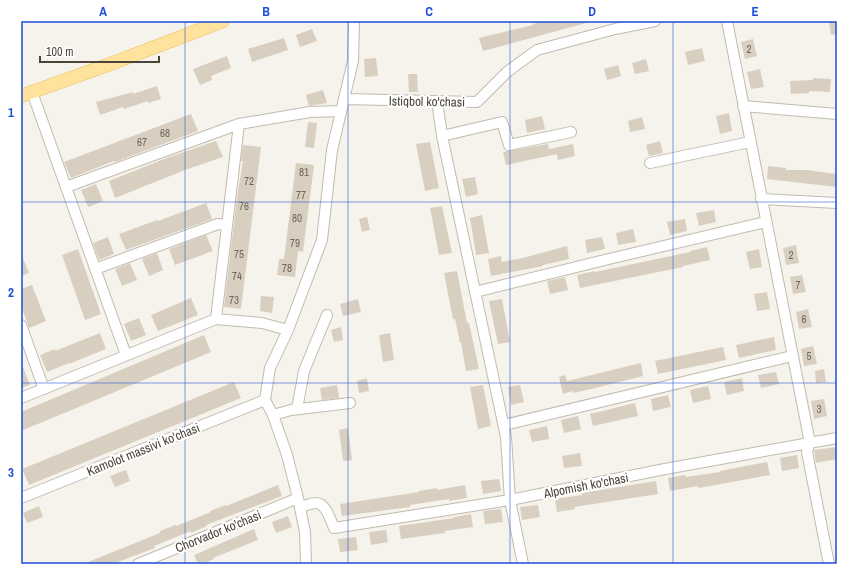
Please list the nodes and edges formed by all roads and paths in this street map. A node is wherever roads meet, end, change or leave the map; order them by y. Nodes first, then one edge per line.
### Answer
1 (223, 21) edge
2 (354, 21) edge
3 (655, 21) edge
4 (727, 21) edge
5 (26, 94) edge
6 (344, 99) junction
7 (437, 101) junction
8 (743, 106) junction
9 (341, 111) junction
10 (837, 114) edge
11 (239, 124) junction
12 (571, 132) dead end
13 (442, 136) junction
14 (750, 142) junction
15 (650, 163) dead end
16 (66, 187) junction
17 (761, 199) junction
18 (837, 203) edge
19 (765, 222) junction
20 (227, 225) junction
21 (96, 269) junction
22 (475, 292) junction
23 (326, 315) dead end
24 (216, 319) junction
25 (21, 325) edge
26 (288, 330) junction
27 (126, 355) junction
28 (792, 356) junction
29 (44, 389) junction
30 (21, 398) edge
31 (265, 400) junction
32 (350, 403) dead end
33 (286, 411) junction
34 (504, 425) junction
35 (837, 438) edge
36 (810, 443) junction
37 (21, 498) edge
38 (510, 500) junction
39 (306, 503) junction
40 (138, 564) edge
41 (306, 564) edge
42 (523, 564) edge
43 (829, 564) edge

1 - 5 main road
2 - 6 street
3 - 7 street, Istiqbol ko'chasi
4 - 8 street
5 - 16 street
6 - 7 street, Istiqbol ko'chasi
6 - 9 street
7 - 13 street
8 - 10 street
8 - 14 street
9 - 11 street
9 - 26 street
11 - 16 street
11 - 20 street
12 - 13 street
13 - 22 street
14 - 15 street
14 - 17 street
16 - 21 street
17 - 18 street
17 - 19 street
19 - 22 street
19 - 28 street
20 - 21 street
20 - 24 street
21 - 27 street
22 - 34 street
23 - 33 street
24 - 26 street
24 - 27 street
25 - 29 street
26 - 31 street
27 - 29 street
28 - 34 street
28 - 36 street
29 - 30 street
31 - 33 street
31 - 37 street, Kamolot massivi ko'chasi
32 - 33 street
33 - 39 street
34 - 38 street
35 - 36 street, Alpomish ko'chasi
36 - 38 street, Alpomish ko'chasi
36 - 43 street
38 - 39 street, Alpomish ko'chasi
38 - 42 street
39 - 40 street, Chorvador ko'chasi
39 - 41 street

